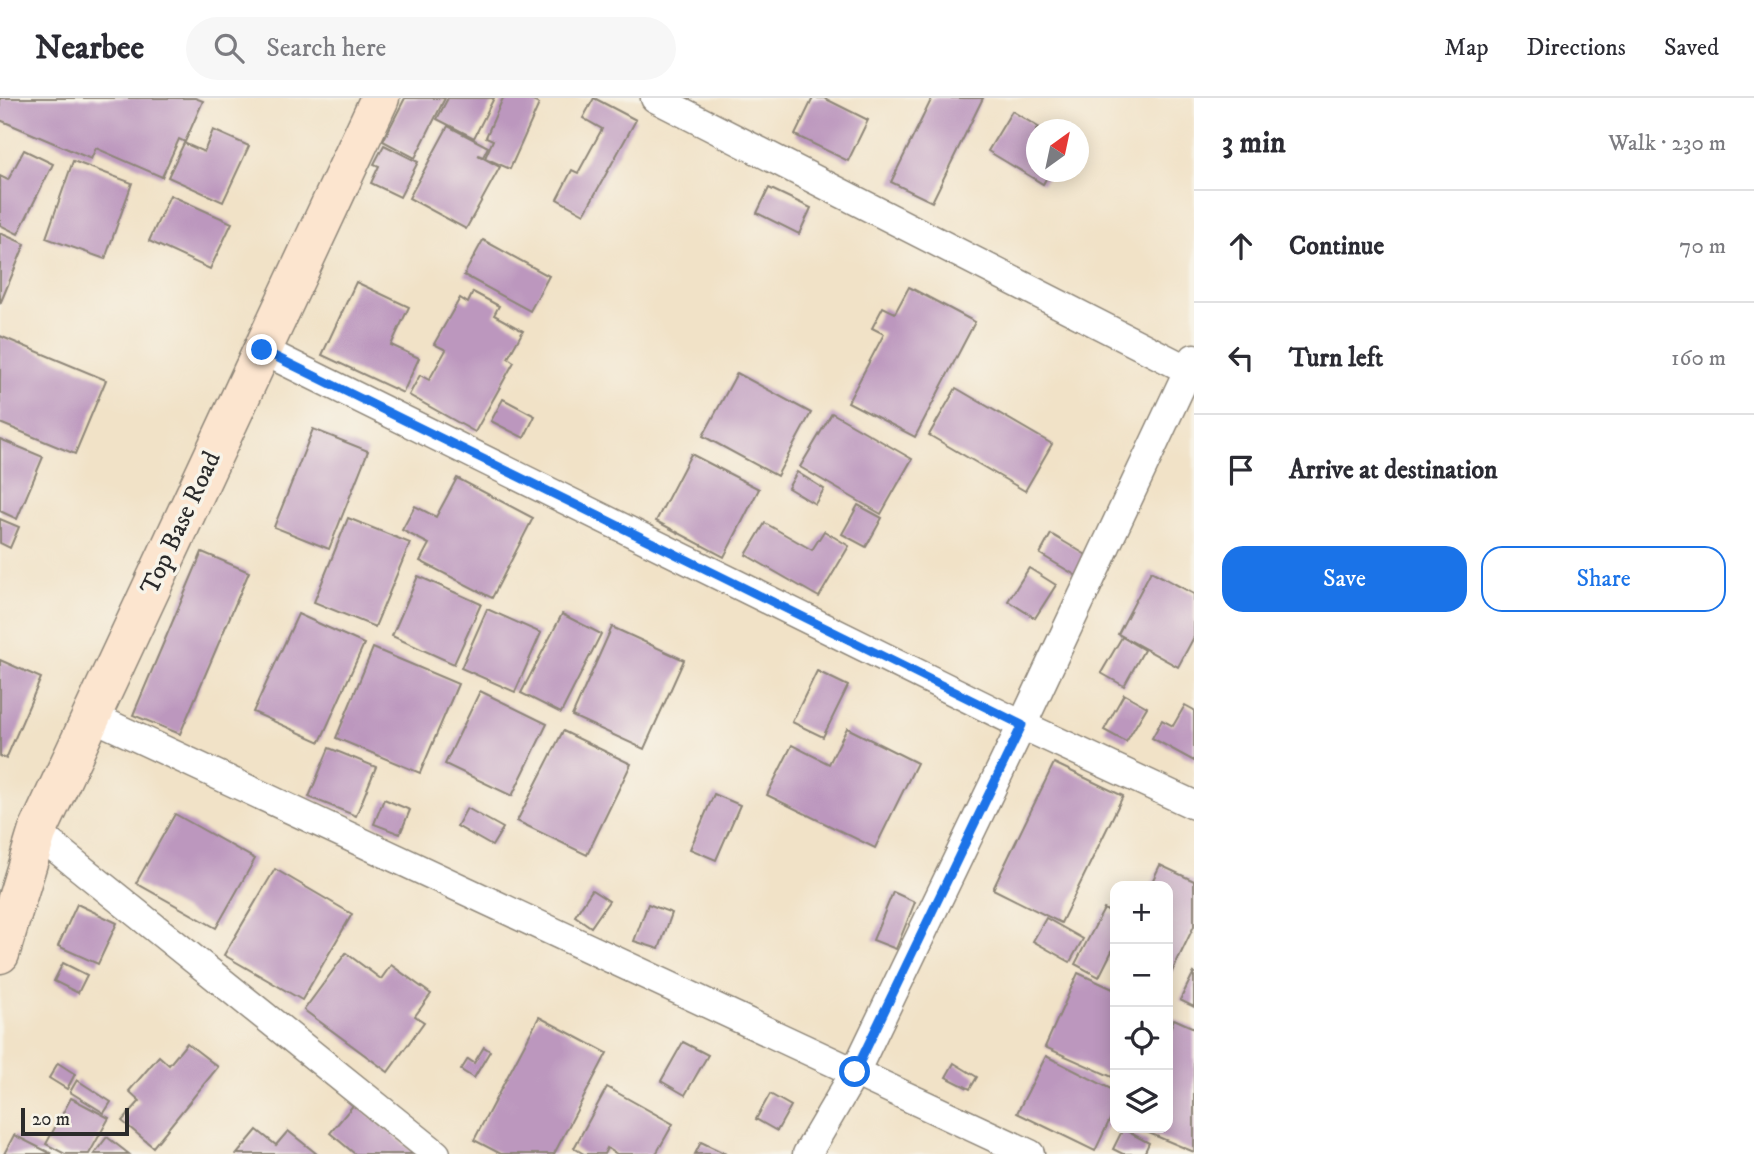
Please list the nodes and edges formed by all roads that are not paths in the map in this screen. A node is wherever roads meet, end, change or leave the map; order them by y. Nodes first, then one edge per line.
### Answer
1 (380, 98) edge
2 (655, 98) edge
3 (262, 350) junction
4 (1192, 367) edge
5 (91, 716) junction
6 (1022, 725) junction
7 (1194, 805) edge
8 (37, 833) junction
9 (0, 954) edge
10 (855, 1072) junction
11 (436, 1154) edge
12 (807, 1154) edge
13 (1030, 1154) edge

1 - 3 street, Top Base Road
2 - 4 street
3 - 5 street, Top Base Road
3 - 6 street
4 - 6 street
5 - 8 street, Top Base Road
5 - 10 street
6 - 7 street
6 - 10 street
8 - 9 street, Top Base Road
8 - 11 street
10 - 12 street
10 - 13 street

